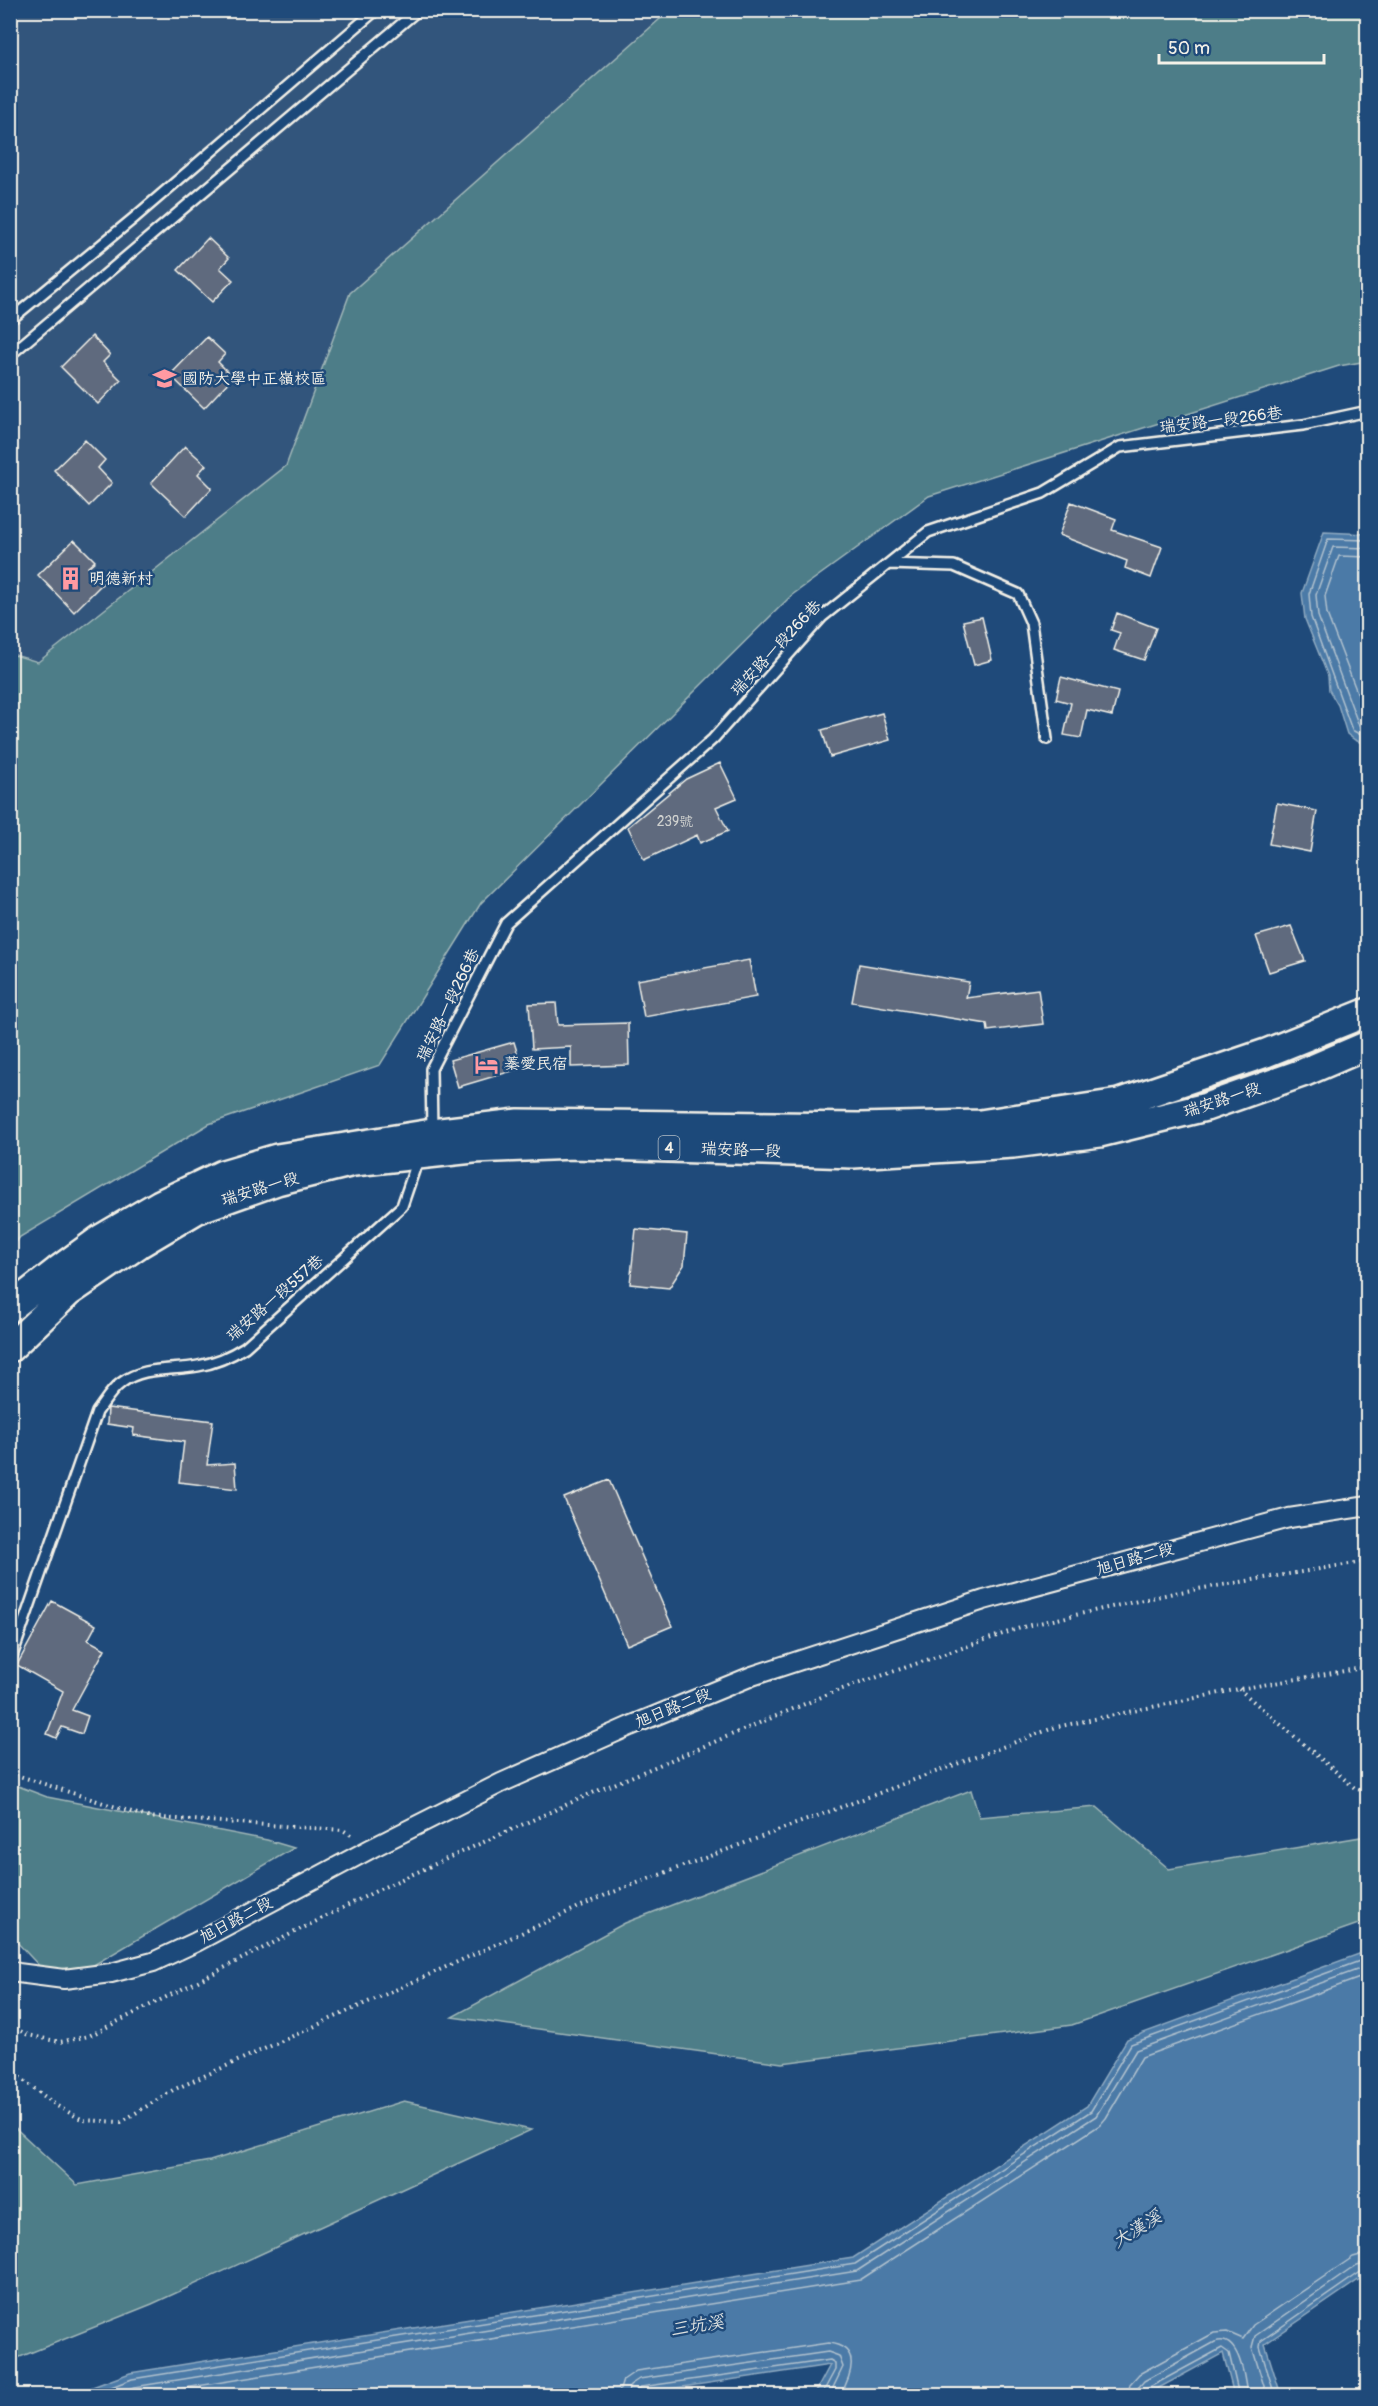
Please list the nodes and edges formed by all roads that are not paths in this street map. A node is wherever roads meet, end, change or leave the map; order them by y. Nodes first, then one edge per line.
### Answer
1 (376, 10) edge
2 (418, 10) edge
3 (10, 320) edge
4 (10, 355) edge
5 (1368, 411) edge
6 (888, 564) junction
7 (1047, 739) dead end
8 (1368, 1012) edge
9 (1368, 1045) edge
10 (432, 1133) junction
11 (419, 1156) junction
12 (10, 1308) edge
13 (10, 1348) edge
14 (1368, 1506) edge
15 (10, 1662) edge
16 (10, 1970) edge

1 - 3 lane
2 - 4 lane
5 - 6 lane, 瑞安路一段266巷
6 - 7 lane
6 - 10 lane, 瑞安路一段266巷
8 - 10 main road, 瑞安路一段 / 4
9 - 11 main road, 瑞安路一段 / 4
10 - 11 lane, 瑞安路一段557巷
10 - 12 main road, 瑞安路一段 / 4
11 - 13 main road, 瑞安路一段 / 4
11 - 15 lane, 瑞安路一段557巷
14 - 16 street, 旭日路二段

